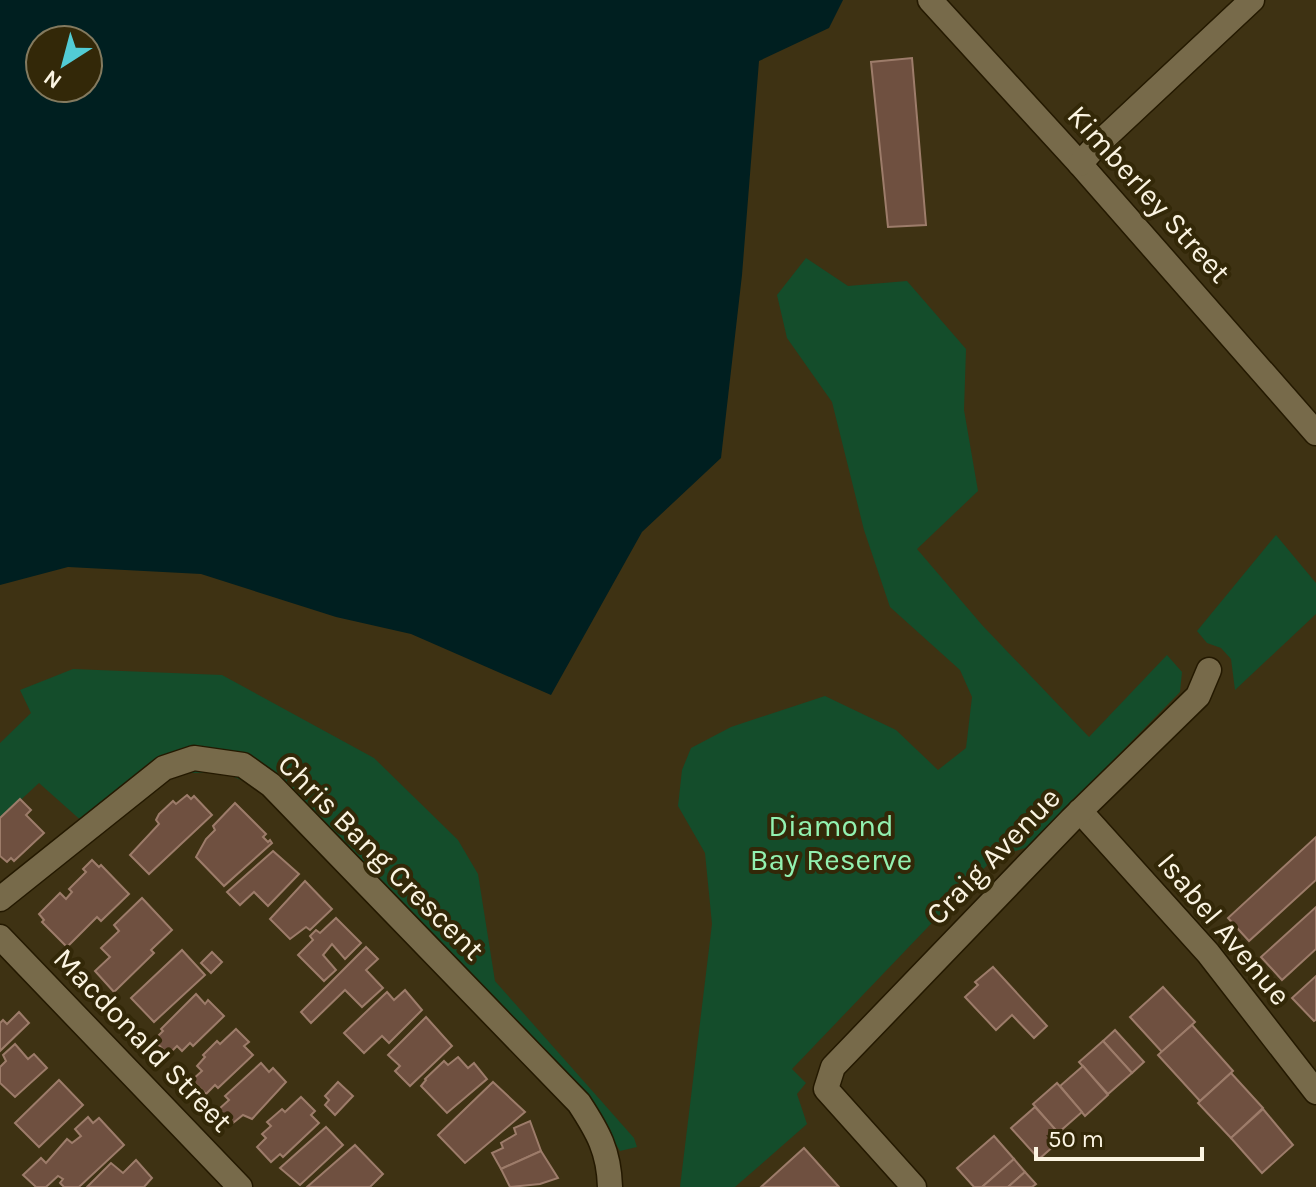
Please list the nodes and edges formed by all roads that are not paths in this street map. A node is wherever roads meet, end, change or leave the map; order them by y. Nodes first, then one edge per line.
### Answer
1 (930, 0) edge
2 (1252, 0) edge
3 (1080, 164) junction
4 (1316, 433) edge
5 (1209, 670) dead end
6 (1080, 811) junction
7 (0, 899) edge
8 (0, 937) edge
9 (1316, 1092) edge
10 (240, 1187) edge
11 (610, 1187) edge
12 (914, 1187) edge

1 - 3 street, Kimberley Street
2 - 3 street
3 - 4 street, Kimberley Street
5 - 6 street, Craig Avenue
6 - 9 street, Isabel Avenue
6 - 12 street, Craig Avenue
7 - 11 street, Chris Bang Crescent
8 - 10 street, Macdonald Street

